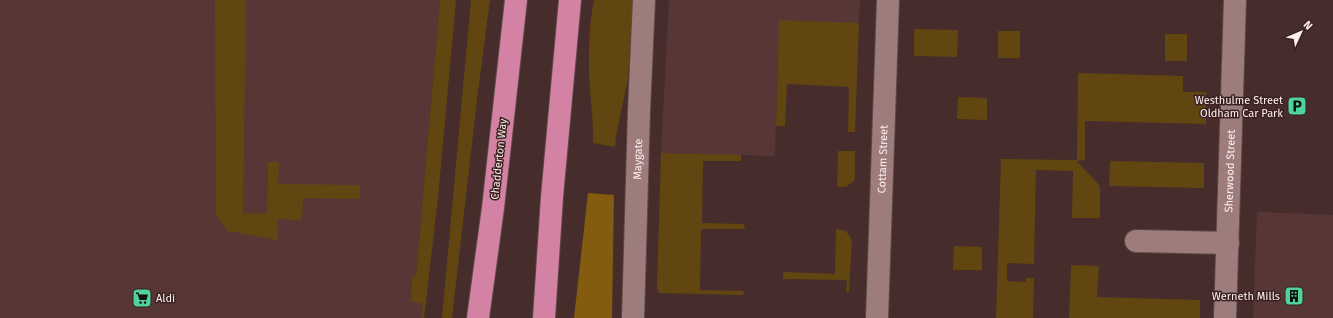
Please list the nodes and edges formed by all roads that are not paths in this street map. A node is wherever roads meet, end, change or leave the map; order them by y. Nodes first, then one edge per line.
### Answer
1 (516, 0) edge
2 (570, 0) edge
3 (644, 0) edge
4 (888, 0) edge
5 (1235, 0) edge
6 (1136, 241) dead end
7 (1228, 243) junction
8 (478, 318) edge
9 (544, 318) edge
10 (634, 318) edge
11 (877, 318) edge
12 (1226, 318) edge

1 - 8 highway, Chadderton Way
2 - 9 highway
3 - 10 street, Maygate
4 - 11 street, Cottam Street
5 - 7 street, Sherwood Street
6 - 7 street
7 - 12 street, Sherwood Street

